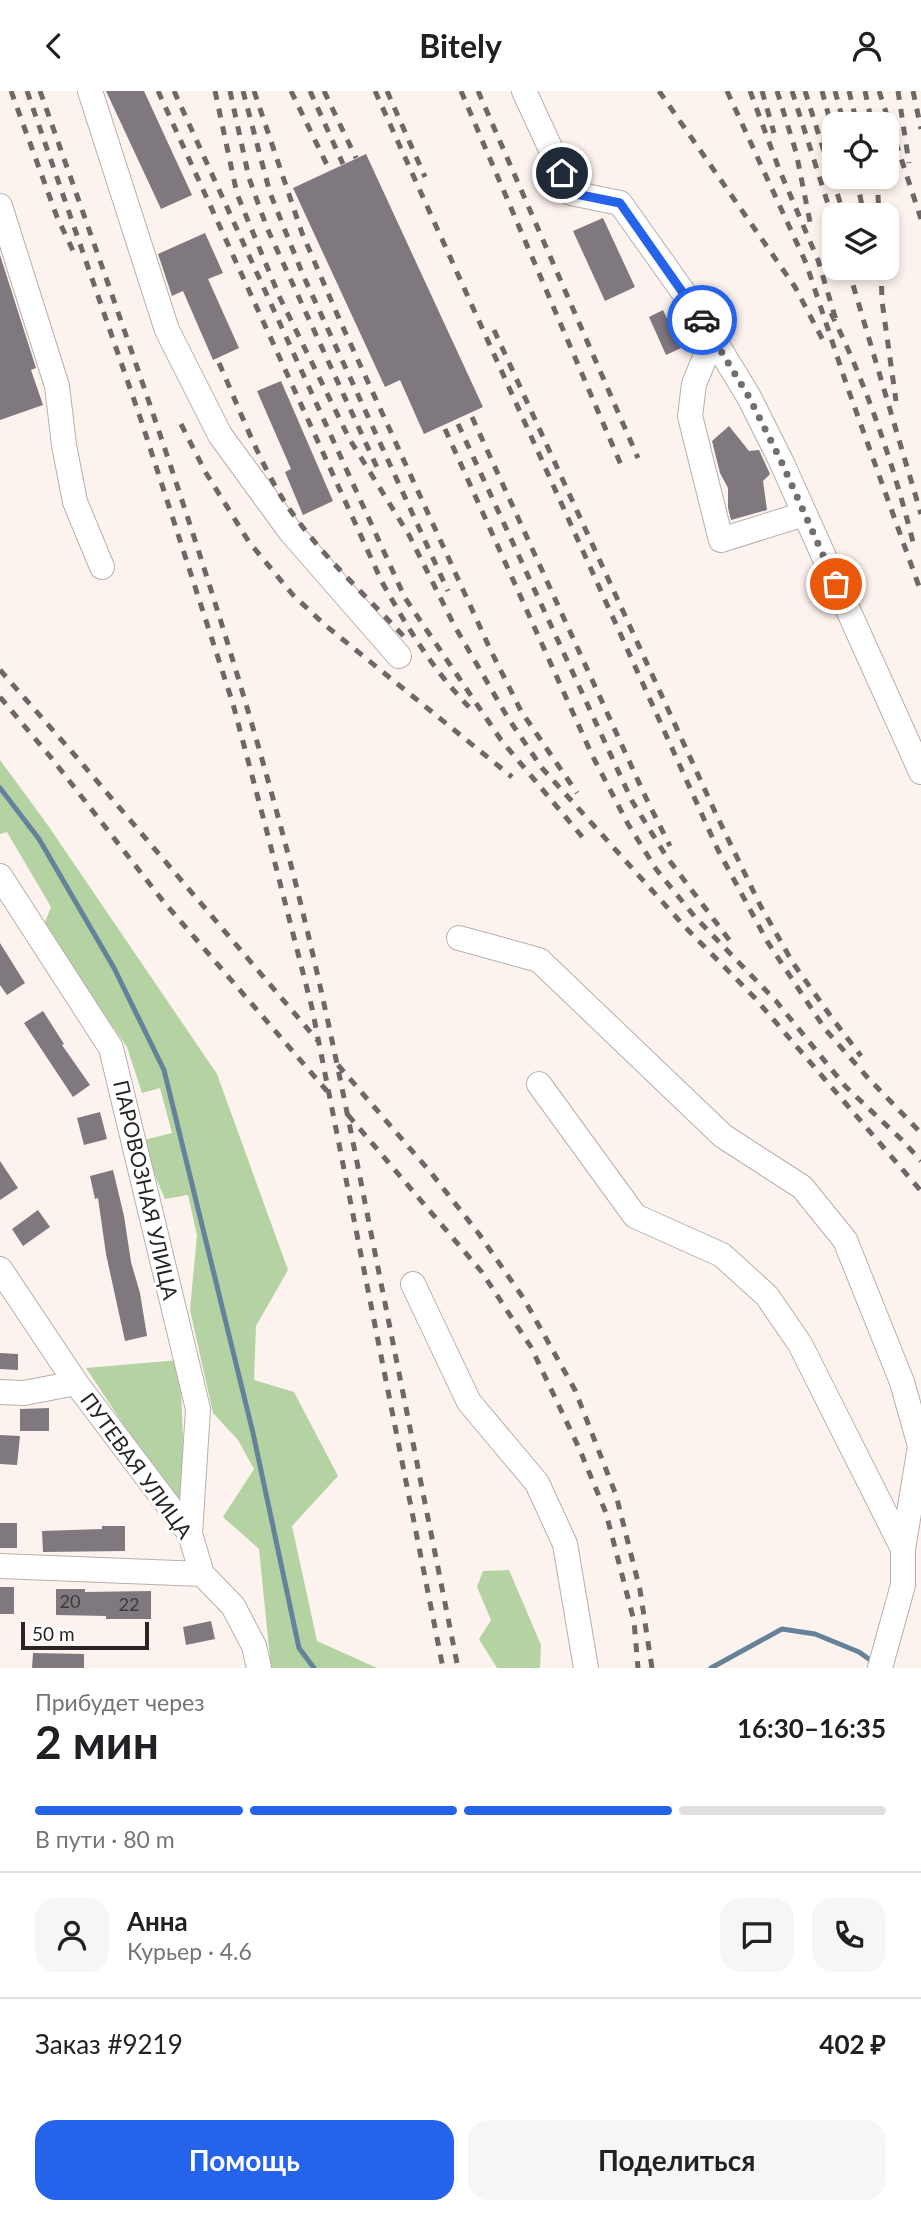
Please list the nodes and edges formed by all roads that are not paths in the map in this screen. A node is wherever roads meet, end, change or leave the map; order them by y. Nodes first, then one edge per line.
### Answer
1 (90, 91) edge
2 (524, 91) edge
3 (0, 206) edge
4 (713, 338) junction
5 (804, 514) junction
6 (102, 567) dead end
7 (399, 656) dead end
8 (921, 772) edge
9 (0, 876) edge
10 (458, 938) dead end
11 (539, 1084) dead end
12 (0, 1269) edge
13 (413, 1284) dead end
14 (76, 1383) junction
15 (0, 1392) edge
16 (190, 1534) junction
17 (903, 1549) junction
18 (0, 1566) edge
19 (202, 1574) junction
20 (259, 1668) edge
21 (586, 1668) edge
22 (880, 1668) edge

1 - 7 street
2 - 4 street
3 - 6 street
4 - 5 street
4 - 5 street
5 - 8 street
9 - 16 street, ПАРОВОЗНАЯ УЛИЦА
10 - 17 street
11 - 17 street
12 - 14 street, ПУТЕВАЯ УЛИЦА
13 - 21 street
14 - 15 street
14 - 16 street, ПУТЕВАЯ УЛИЦА
16 - 19 street, ПУТЕВАЯ УЛИЦА
17 - 22 street
18 - 19 street
19 - 20 street, ПУТЕВАЯ УЛИЦА

